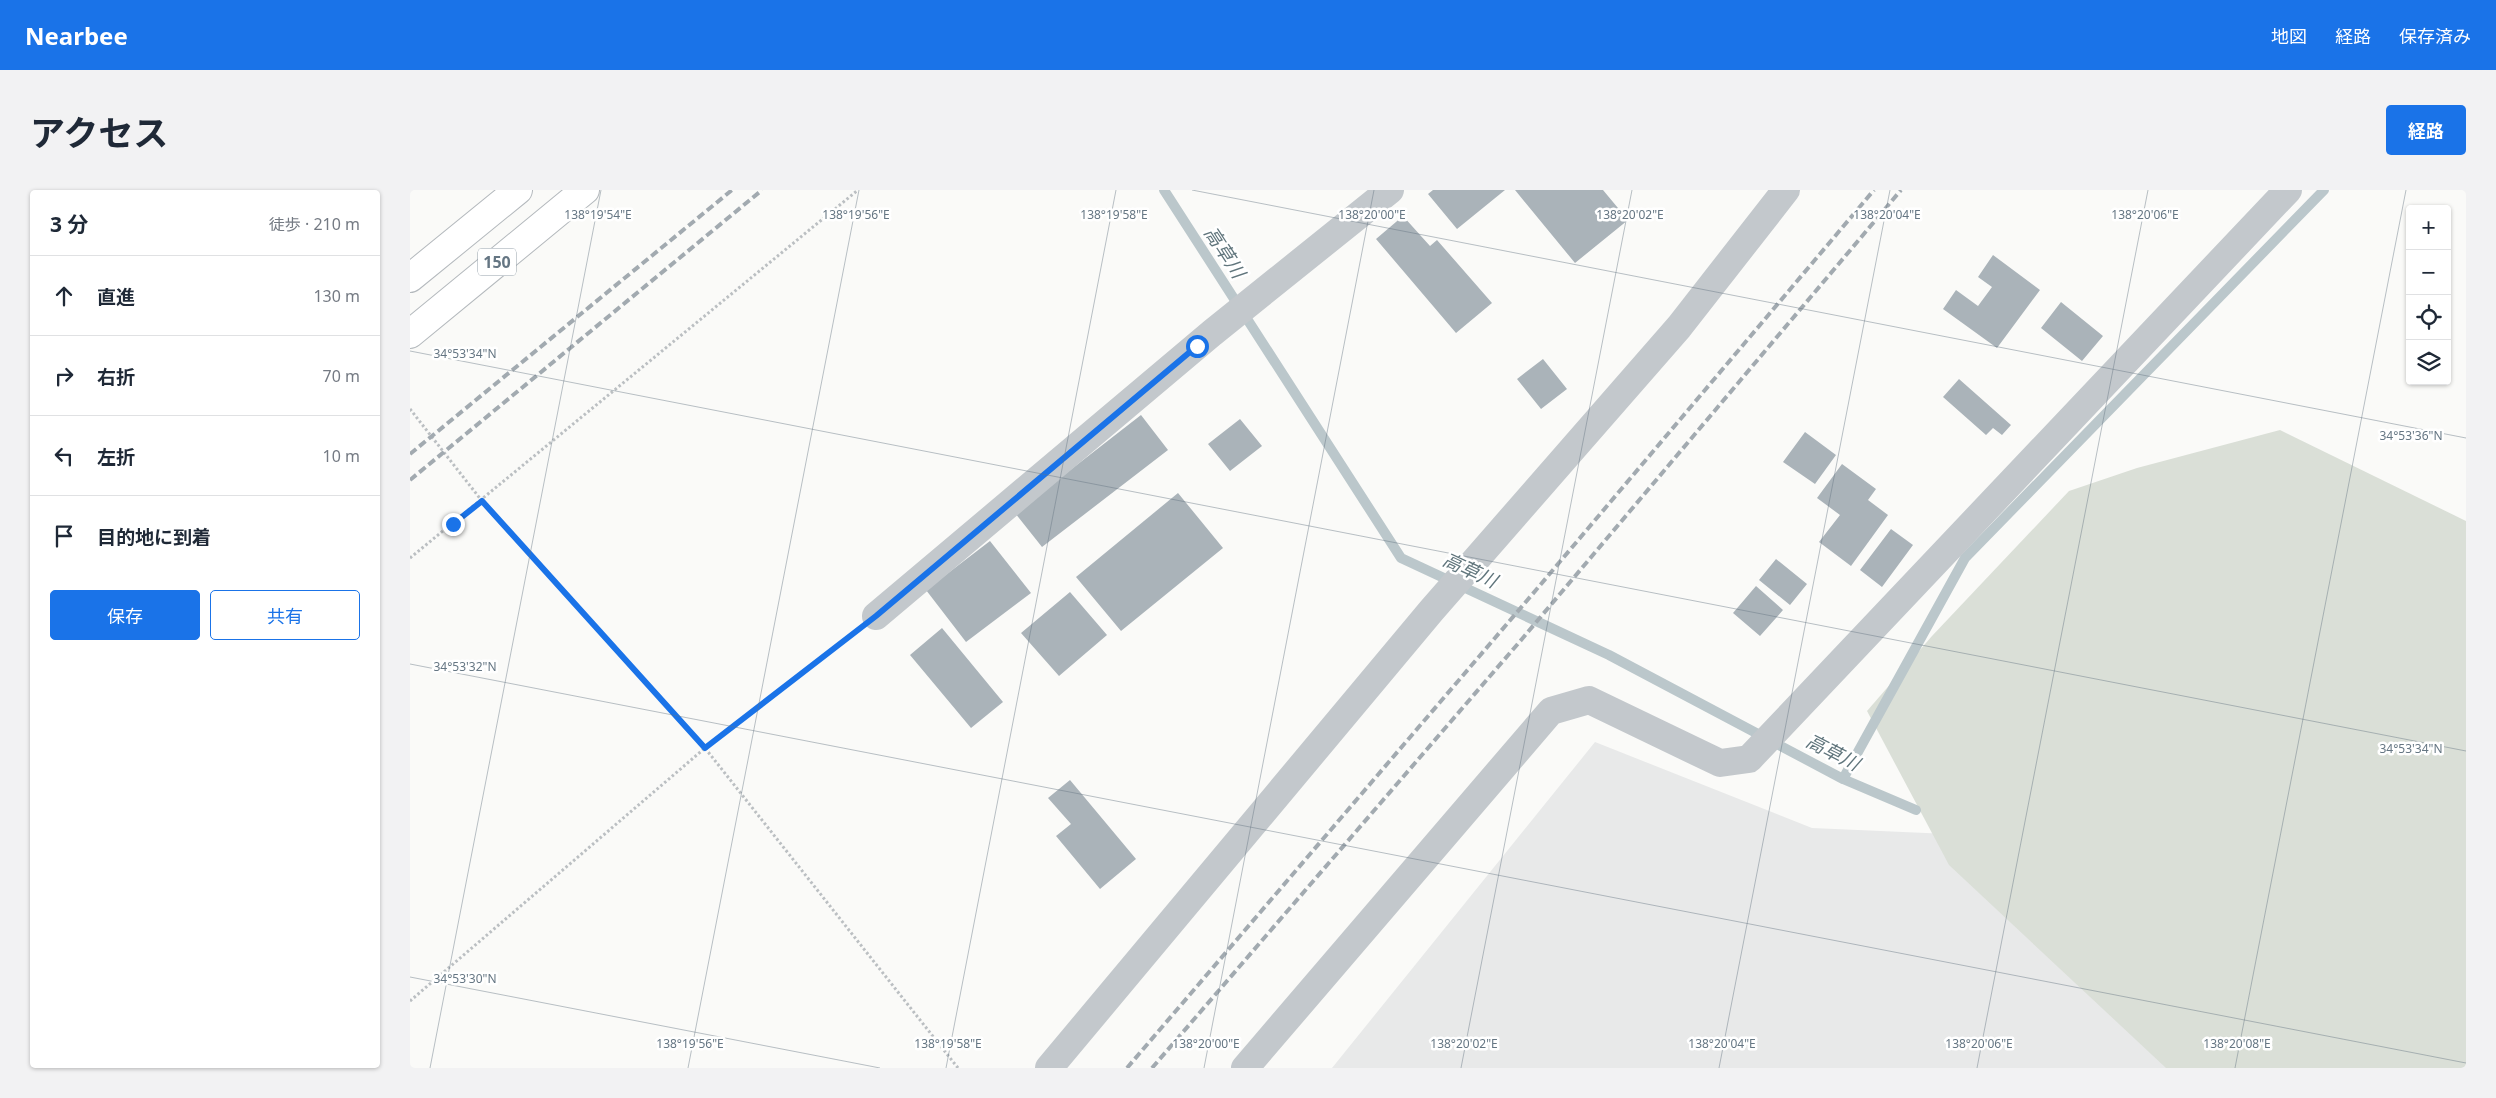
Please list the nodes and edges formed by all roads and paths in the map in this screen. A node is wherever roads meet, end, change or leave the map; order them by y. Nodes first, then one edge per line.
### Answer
1 (518, 190) edge
2 (585, 190) edge
3 (858, 190) edge
4 (1390, 190) edge
5 (1786, 190) edge
6 (2288, 190) edge
7 (410, 278) edge
8 (410, 334) edge
9 (410, 408) edge
10 (482, 501) junction
11 (410, 558) edge
12 (876, 616) joint
13 (705, 748) junction
14 (410, 1002) edge
15 (958, 1068) edge
16 (1049, 1068) edge
17 (1245, 1068) edge

1 - 7 highway, 150
2 - 8 highway, 150
3 - 10 path
4 - 12 street
5 - 16 street
6 - 17 street
9 - 10 path
10 - 11 path
10 - 13 path
12 - 13 path
13 - 14 path
13 - 15 path

